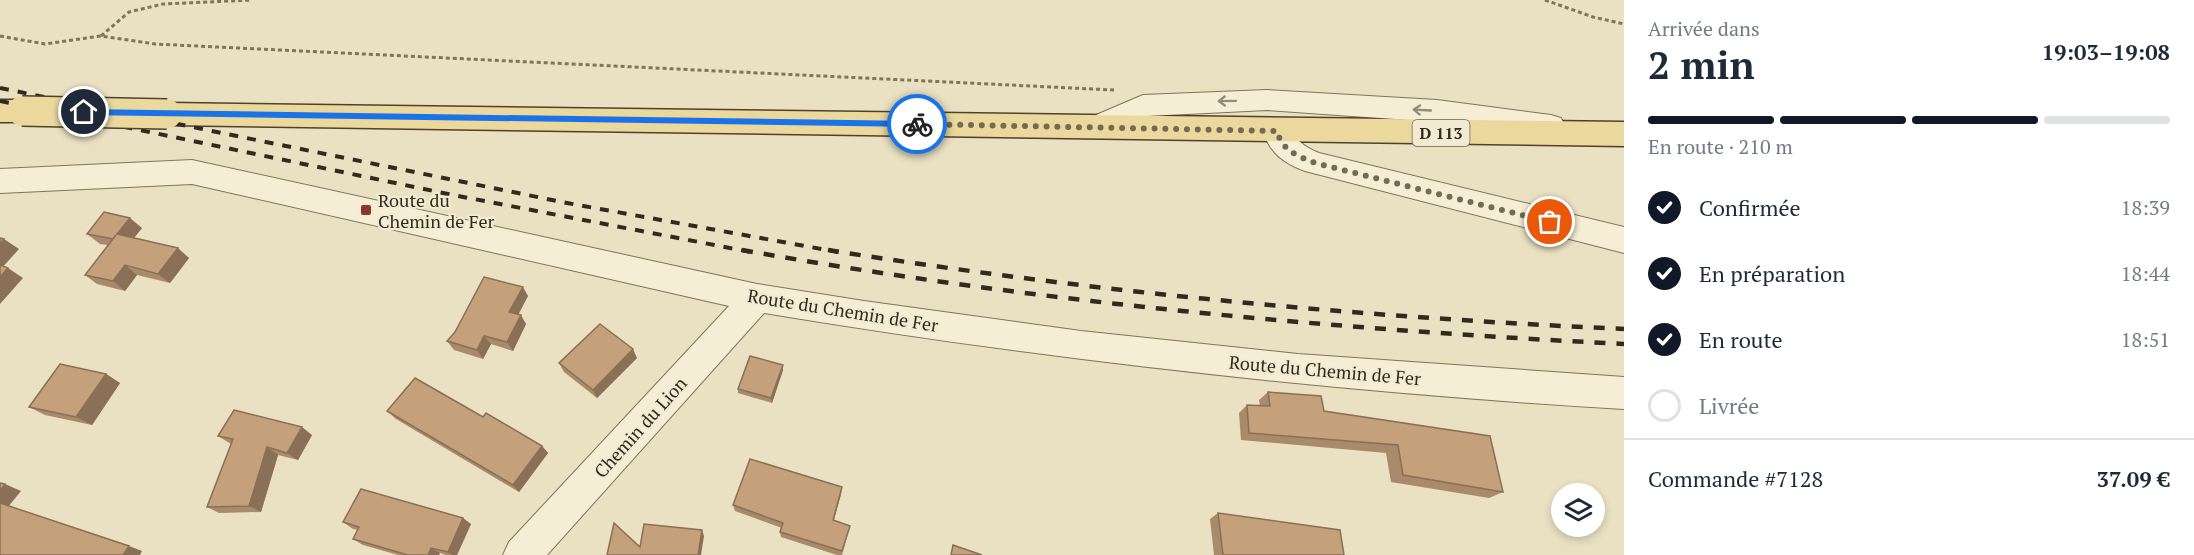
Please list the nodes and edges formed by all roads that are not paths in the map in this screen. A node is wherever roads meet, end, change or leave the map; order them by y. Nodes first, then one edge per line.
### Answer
1 (11, 111) edge
2 (1099, 126) junction
3 (1277, 131) junction
4 (1615, 134) edge
5 (0, 181) edge
6 (1624, 240) edge
7 (757, 298) junction
8 (1624, 393) edge
9 (522, 555) edge

1 - 2 main road, D 113, bridge
2 - 3 main road, D 113
4 -> 2 street
3 - 4 main road, D 113
3 - 6 street
5 - 7 street, Route du Chemin de Fer
7 - 8 street, Route du Chemin de Fer
7 - 9 street, Chemin du Lion

